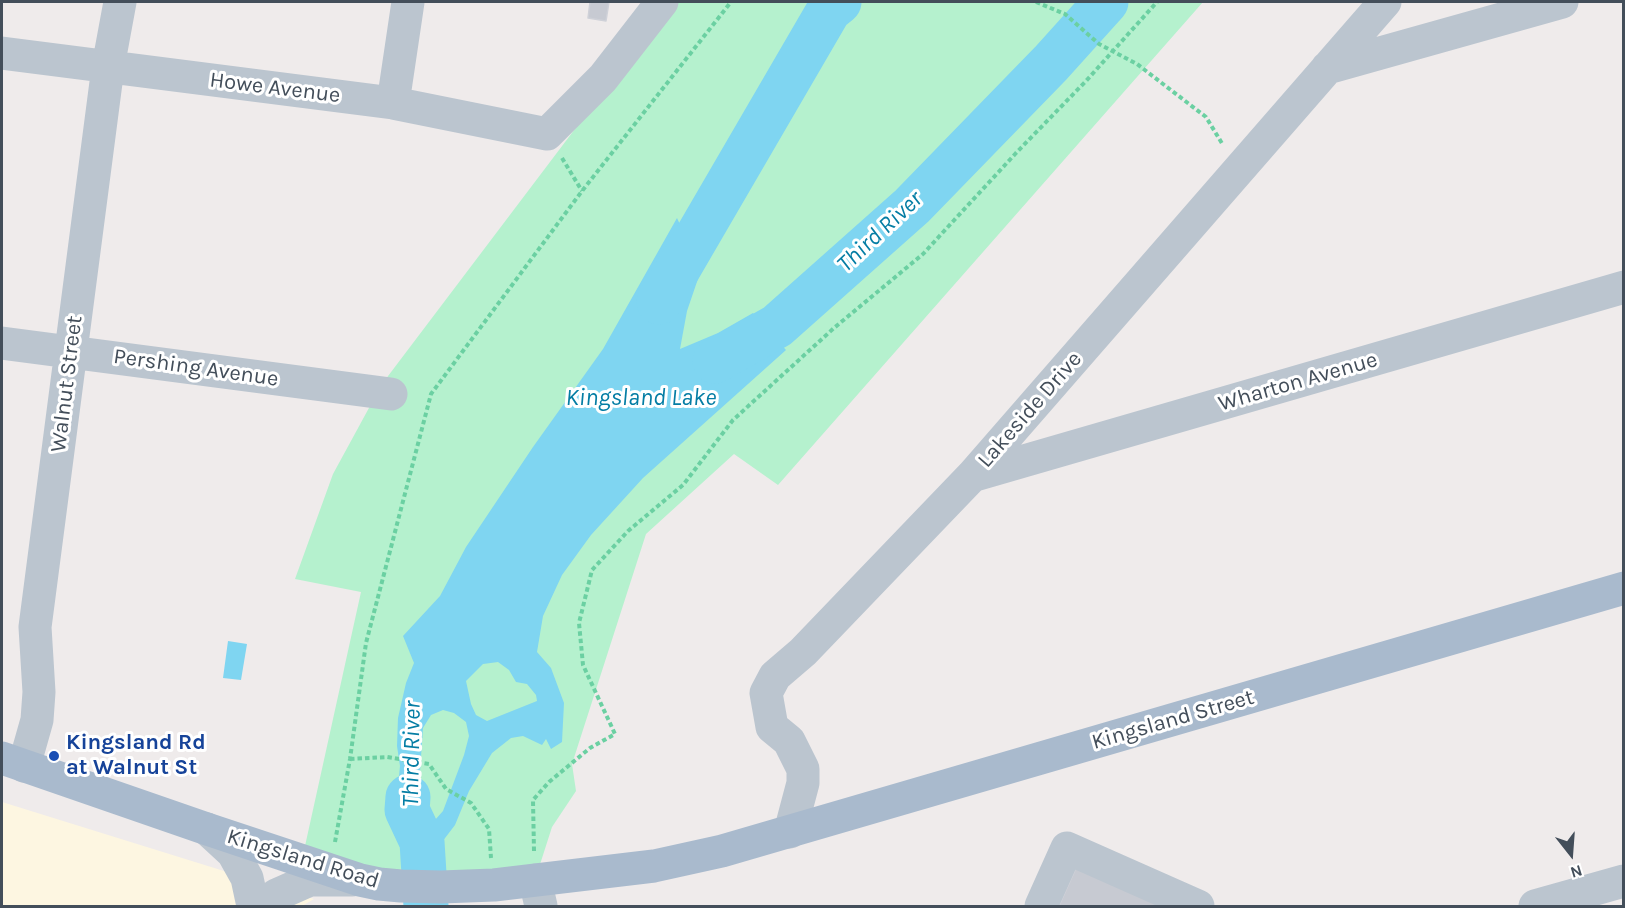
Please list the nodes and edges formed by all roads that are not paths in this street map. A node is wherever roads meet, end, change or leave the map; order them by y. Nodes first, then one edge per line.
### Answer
1 (120, 2) edge
2 (408, 2) edge
3 (662, 2) edge
4 (1385, 2) edge
5 (1562, 2) edge
6 (2, 53) edge
7 (108, 67) junction
8 (1327, 68) junction
9 (393, 103) junction
10 (1623, 287) edge
11 (2, 343) edge
12 (71, 351) junction
13 (391, 394) dead end
14 (972, 476) junction
15 (1623, 588) edge
16 (13, 762) edge
17 (207, 829) junction
18 (789, 832) junction
19 (722, 851) joint
20 (360, 880) junction
21 (1623, 881) edge
22 (536, 882) edge
23 (253, 906) edge
24 (267, 906) edge
25 (1041, 906) edge
26 (1197, 906) edge
27 (1535, 906) edge

1 - 7 street, Walnut Street
2 - 9 street
3 - 9 street, Howe Avenue
4 - 8 street, Lakeside Drive
5 - 8 street
6 - 7 street, Howe Avenue
7 - 9 street, Howe Avenue
7 - 12 street, Walnut Street
8 - 14 street, Lakeside Drive
10 - 14 street, Wharton Avenue
11 - 12 street, Pershing Avenue
12 - 13 street, Pershing Avenue
12 - 16 street, Walnut Street
14 - 18 street, Lakeside Drive
15 - 18 main road, Kingsland Street
16 - 17 main road, Kingsland Road
17 - 20 main road, Kingsland Road
17 - 23 street
18 - 19 main road, Kingsland Street
19 - 22 main road, Kingsland Road
20 - 22 main road, Kingsland Road
20 - 24 street
21 - 27 street
25 - 26 street

